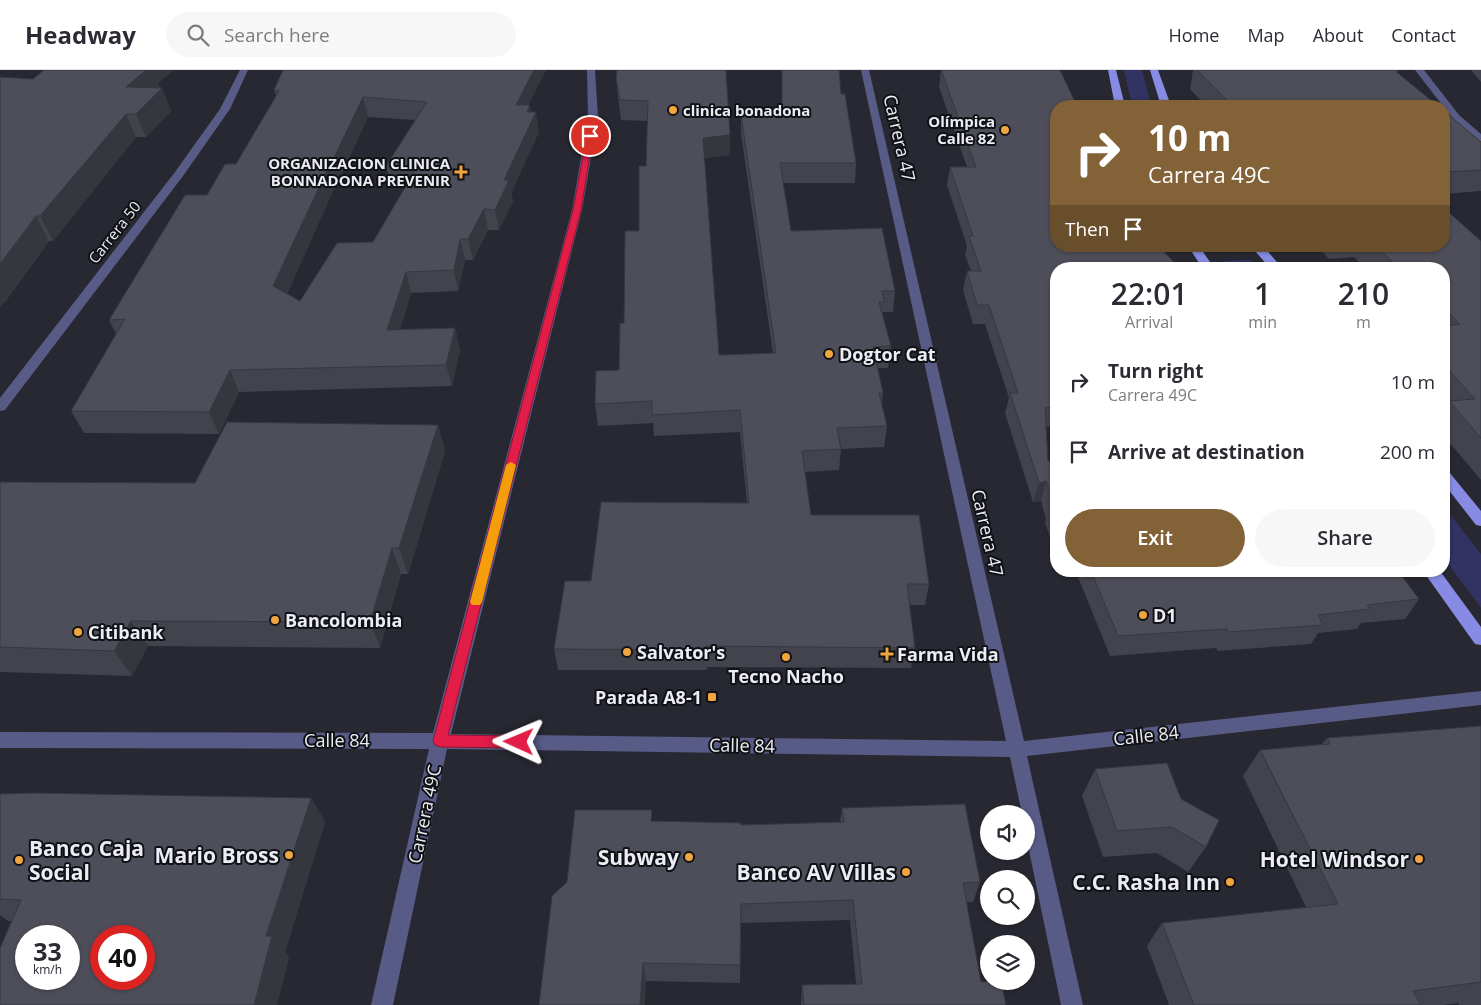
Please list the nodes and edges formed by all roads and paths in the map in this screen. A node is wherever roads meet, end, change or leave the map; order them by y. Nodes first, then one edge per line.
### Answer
1 (244, 70) edge
2 (591, 70) edge
3 (865, 70) edge
4 (1112, 70) edge
5 (1154, 70) edge
6 (1419, 70) edge
7 (1119, 100) edge
8 (1164, 100) edge
9 (1443, 100) edge
10 (1450, 109) edge
11 (1481, 138) edge
12 (1262, 252) edge
13 (1270, 262) edge
14 (0, 407) edge
15 (1450, 482) edge
16 (1481, 521) edge
17 (1435, 577) edge
18 (1481, 639) edge
19 (1481, 698) edge
20 (0, 740) edge
21 (440, 741) junction
22 (1017, 749) junction
23 (382, 1005) edge
24 (1072, 1005) edge

1 - 14 street, Carrera 50
2 - 21 street, Carrera 49C
3 - 22 street, Carrera 47
4 - 7 main road
5 - 8 main road
6 - 9 street
10 - 11 street
12 - 13 main road
15 - 16 main road
17 - 18 main road
19 - 22 street, Calle 84
20 - 21 street, Calle 84
21 - 22 street, Calle 84
21 - 23 street, Carrera 49C
22 - 24 street, Carrera 47

